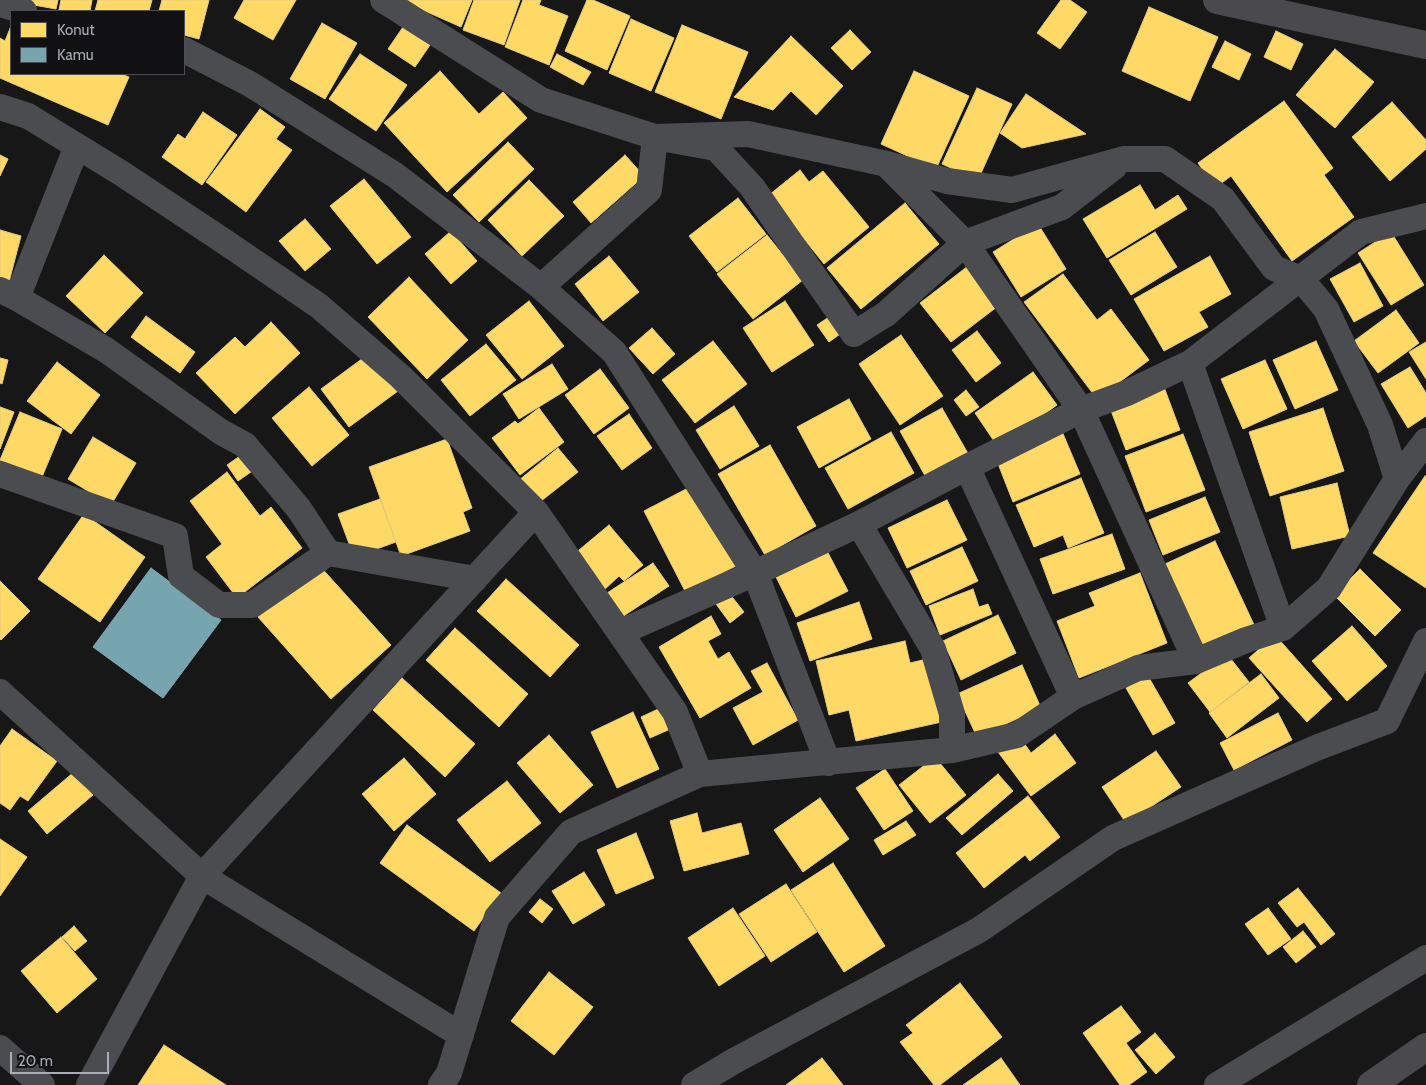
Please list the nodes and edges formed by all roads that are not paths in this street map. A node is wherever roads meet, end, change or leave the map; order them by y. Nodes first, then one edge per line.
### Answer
1 (383, 0) edge
2 (1217, 0) edge
3 (0, 4) edge
4 (21, 10) edge
5 (1426, 45) edge
6 (185, 51) edge
7 (0, 107) edge
8 (656, 137) junction
9 (77, 146) junction
10 (1124, 159) junction
11 (887, 164) junction
12 (1426, 216) edge
13 (965, 243) junction
14 (1301, 279) junction
15 (541, 287) junction
16 (8, 294) edge
17 (1190, 363) junction
18 (1081, 410) junction
19 (1426, 441) edge
20 (967, 466) junction
21 (0, 474) edge
22 (1396, 479) junction
23 (536, 512) junction
24 (859, 524) junction
25 (328, 553) junction
26 (755, 573) junction
27 (475, 579) junction
28 (1283, 628) junction
29 (621, 632) junction
30 (1426, 640) edge
31 (1196, 661) junction
32 (0, 692) edge
33 (1073, 697) junction
34 (952, 750) junction
35 (828, 763) junction
36 (700, 774) junction
37 (202, 876) junction
38 (1426, 958) edge
39 (460, 1035) junction
40 (1426, 1047) edge
41 (0, 1048) edge
42 (450, 1082) edge
43 (42, 1085) edge
44 (89, 1085) edge
45 (694, 1085) edge
46 (1217, 1085) edge
47 (1371, 1085) edge

1 - 8 street
2 - 5 main road
3 - 4 street
6 - 15 street
7 - 9 street
8 - 11 street
8 - 13 street
8 - 15 street
9 - 16 street
9 - 23 street
10 - 11 street
10 - 13 street
10 - 14 street
11 - 13 street
12 - 14 street
13 - 18 street
14 - 17 street
14 - 22 street
15 - 26 street
16 - 25 street
17 - 18 street
17 - 28 street
18 - 20 street
18 - 31 street
19 - 22 street
20 - 24 street
20 - 33 street
21 - 25 street
22 - 28 street
23 - 27 street
23 - 29 street
24 - 26 street
24 - 34 street
25 - 27 street
26 - 29 street
26 - 35 street
27 - 37 street
28 - 31 street
29 - 36 street
30 - 45 street
31 - 33 street
32 - 37 street
33 - 34 street
34 - 35 street
35 - 36 street
36 - 39 street
37 - 39 street
37 - 44 street
38 - 46 street
39 - 42 street
40 - 47 main road
41 - 43 street

